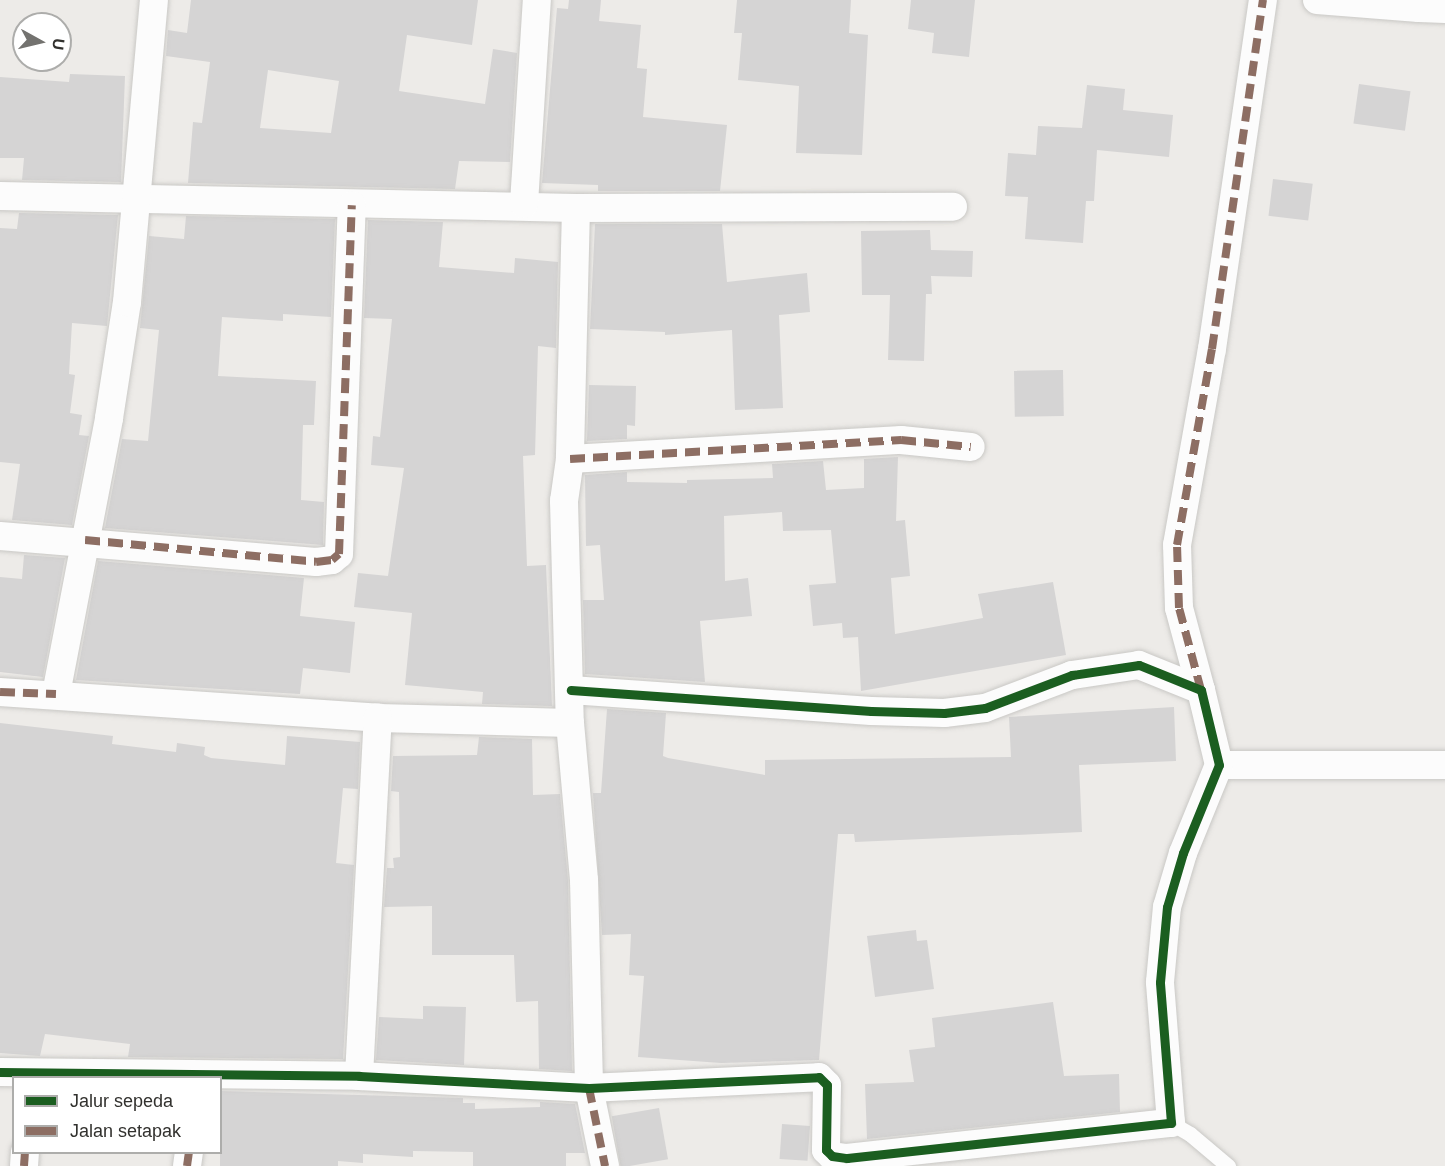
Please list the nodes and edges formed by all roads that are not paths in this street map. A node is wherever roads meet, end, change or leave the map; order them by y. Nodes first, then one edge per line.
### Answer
1 (154, 0) edge
2 (537, 0) edge
3 (1263, 0) edge
4 (1317, 0) edge
5 (1428, 6) edge
6 (0, 196) edge
7 (136, 198) junction
8 (524, 204) junction
9 (352, 205) junction
10 (953, 207) dead end
11 (576, 208) junction
12 (971, 447) dead end
13 (570, 459) junction
14 (0, 536) edge
15 (85, 540) junction
16 (571, 690) junction
17 (1201, 690) junction
18 (0, 693) edge
19 (56, 694) junction
20 (378, 718) junction
21 (570, 723) junction
22 (1219, 765) junction
23 (1445, 765) edge
24 (0, 1072) edge
25 (31, 1075) edge
26 (114, 1076) edge
27 (359, 1076) junction
28 (222, 1077) edge
29 (589, 1088) junction
30 (1171, 1123) junction
31 (847, 1162) edge
32 (605, 1166) edge
33 (1228, 1166) edge

1 - 7 street
2 - 8 street
3 - 17 street
4 - 5 street
6 - 7 street
7 - 9 street
7 - 15 street
8 - 9 street
8 - 11 street
9 - 15 street
10 - 11 street
11 - 13 street
12 - 13 street
13 - 16 street
14 - 15 street
15 - 19 street
16 - 17 street
16 - 21 street
17 - 22 street
18 - 19 street
19 - 20 street
20 - 21 street
20 - 27 street
21 - 29 street
22 - 23 street
22 - 30 street
24 - 25 street
25 - 26 street
27 - 28 street
27 - 29 street
29 - 31 street
29 - 32 street
30 - 31 street
30 - 33 lane

